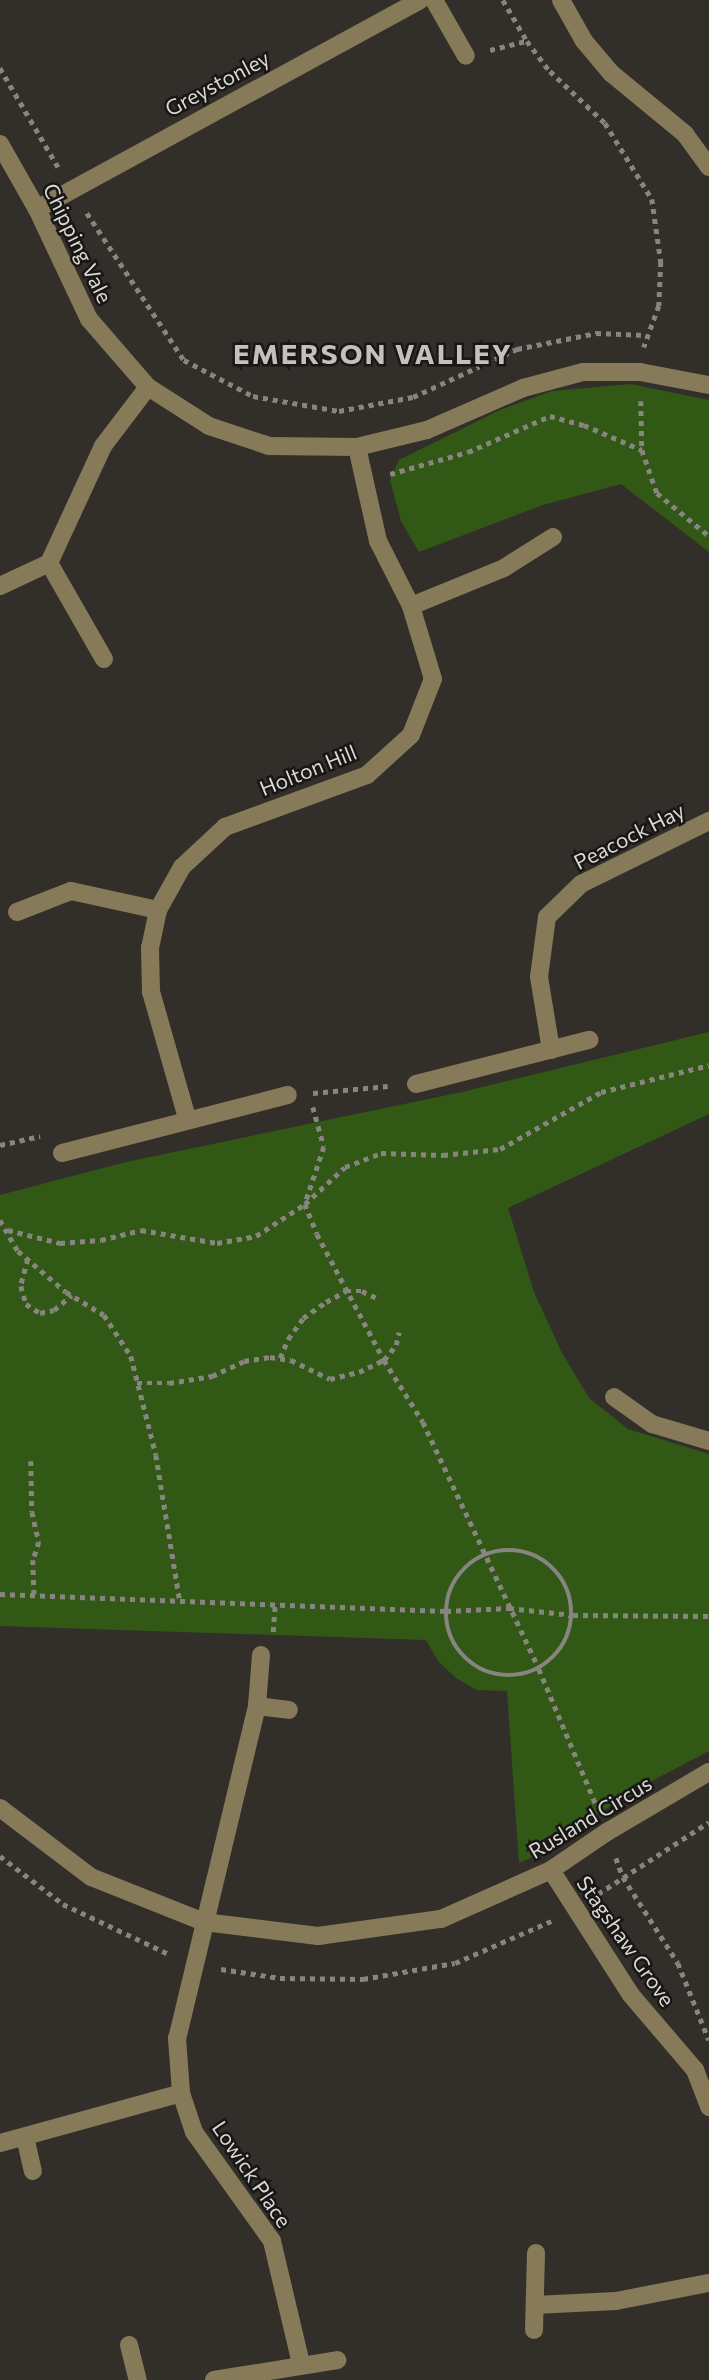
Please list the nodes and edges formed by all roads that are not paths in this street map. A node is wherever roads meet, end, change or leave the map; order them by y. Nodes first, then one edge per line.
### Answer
1 (420, 0) edge
2 (434, 0) edge
3 (561, 0) edge
4 (466, 56) road end
5 (0, 144) edge
6 (709, 167) edge
7 (37, 209) junction
8 (709, 385) edge
9 (148, 387) junction
10 (358, 447) junction
11 (553, 537) dead end
12 (49, 563) junction
13 (0, 586) edge
14 (411, 606) junction
15 (104, 659) dead end
16 (709, 821) edge
17 (158, 909) junction
18 (17, 912) dead end
19 (589, 1040) dead end
20 (551, 1050) junction
21 (416, 1084) road end
22 (288, 1095) dead end
23 (187, 1118) junction
24 (62, 1153) dead end
25 (614, 1397) dead end
26 (709, 1441) edge
27 (261, 1654) dead end
28 (257, 1706) junction
29 (289, 1710) dead end
30 (709, 1772) edge
31 (0, 1808) edge
32 (551, 1871) junction
33 (204, 1922) junction
34 (181, 2092) junction
35 (709, 2107) edge
36 (25, 2137) junction
37 (0, 2143) edge
38 (33, 2171) dead end
39 (536, 2253) dead end
40 (709, 2283) edge
41 (535, 2305) junction
42 (534, 2330) dead end
43 (129, 2345) dead end
44 (337, 2360) dead end
45 (301, 2364) junction
46 (138, 2380) edge
47 (214, 2380) edge

1 - 7 street, Greystonley
2 - 4 street
3 - 6 street
5 - 7 street, Chipping Vale
7 - 9 street, Chipping Vale
8 - 10 street, Chipping Vale
9 - 10 street, Chipping Vale
9 - 12 street
10 - 14 street, Holton Hill
11 - 14 street
12 - 13 street
12 - 15 street
14 - 17 street, Holton Hill
16 - 20 street, Peacock Hay
17 - 18 street
17 - 23 street, Holton Hill
19 - 20 street
20 - 21 street
22 - 23 street
23 - 24 street
25 - 26 street
27 - 28 street
28 - 29 street
28 - 33 street
30 - 32 street, Rusland Circus
31 - 33 street, Rusland Circus
32 - 33 street, Rusland Circus
32 - 35 street, Stagshaw Grove
33 - 34 street, Lowick Place
34 - 36 street
34 - 45 street, Lowick Place
36 - 37 street
36 - 38 street
39 - 41 street
40 - 41 street
41 - 42 street
43 - 46 street
44 - 45 street
45 - 47 street

